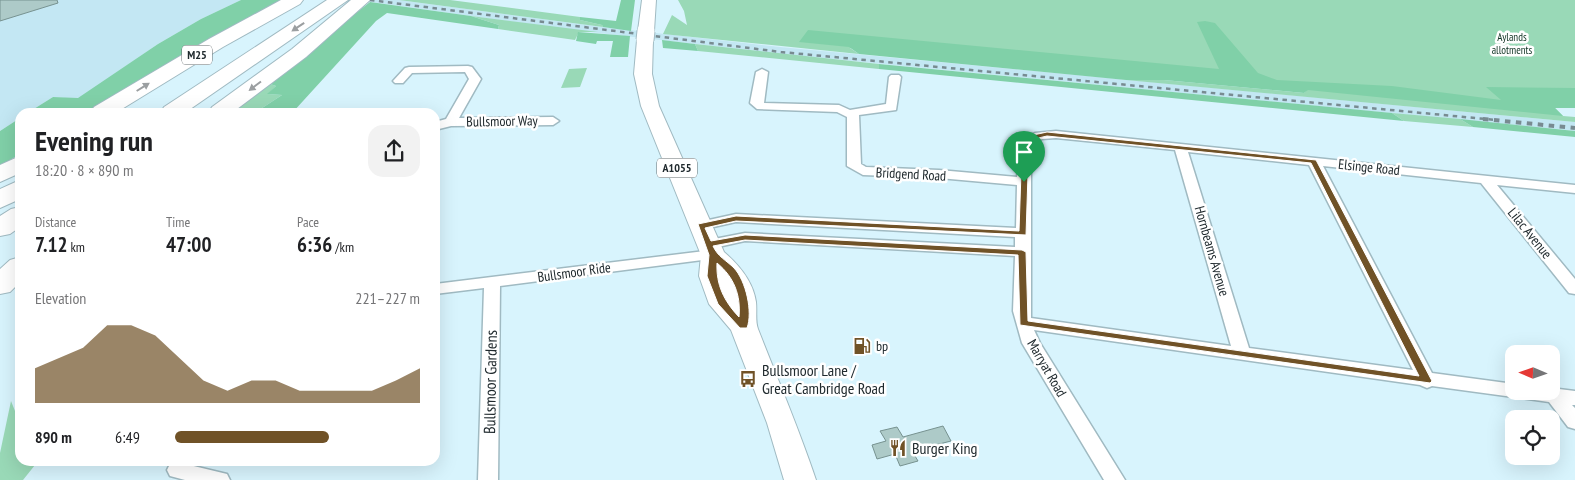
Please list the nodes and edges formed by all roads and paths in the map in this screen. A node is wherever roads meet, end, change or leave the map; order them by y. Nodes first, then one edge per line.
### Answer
1 (294, 0) edge
2 (312, 0) edge
3 (339, 0) edge
4 (361, 0) edge
5 (649, 0) edge
6 (762, 72) dead end
7 (895, 77) dead end
8 (399, 81) dead end
9 (109, 108) edge
10 (143, 108) edge
11 (178, 108) edge
12 (225, 108) edge
13 (851, 113) junction
14 (553, 121) dead end
15 (451, 122) junction
16 (440, 125) edge
17 (1180, 148) junction
18 (1314, 161) junction
19 (15, 166) edge
20 (0, 174) edge
21 (1484, 178) junction
22 (1024, 182) junction
23 (1575, 189) edge
24 (15, 191) edge
25 (0, 200) edge
26 (15, 218) edge
27 (0, 228) edge
28 (1023, 233) junction
29 (707, 242) junction
30 (1022, 252) junction
31 (15, 271) edge
32 (492, 283) junction
33 (0, 285) edge
34 (440, 288) edge
35 (1575, 289) edge
36 (1023, 323) junction
37 (1242, 353) junction
38 (1427, 381) junction
39 (1505, 390) edge
40 (1560, 396) edge
41 (1575, 398) edge
42 (1558, 400) edge
43 (1575, 422) edge
44 (177, 470) edge
45 (220, 480) edge
46 (488, 480) edge
47 (800, 480) edge
48 (1115, 480) edge

9 -> 1 highway, M25
2 - 10 highway, M25
3 -> 11 highway, M25
4 -> 12 highway
5 - 29 main road, A1055
6 - 13 street
7 - 13 street
8 - 15 street, Bullsmoor Way
13 - 22 street, Bridgend Road
14 - 15 street, Bullsmoor Way
15 - 16 street, Bullsmoor Way
17 - 18 street, Elsinge Road
17 - 22 street, Elsinge Road
17 - 37 street, Hornbeams Avenue
18 - 21 street, Elsinge Road
18 - 38 street
19 - 20 highway
21 - 23 street, Elsinge Road
21 - 35 street, Lilac Avenue
22 - 28 street, Marryat Road
24 - 25 highway
26 - 27 highway
28 - 29 street
28 - 30 street, Marryat Road
29 - 30 street
29 - 32 street, Bullsmoor Ride
29 - 47 main road, A1055
30 - 36 street, Marryat Road
31 - 33 highway
32 - 34 street, Bullsmoor Ride
32 - 46 street, Bullsmoor Gardens
36 - 37 street
36 - 48 street, Marryat Road
37 - 38 street
38 - 39 street
40 - 41 street
42 - 43 street
44 - 45 street

